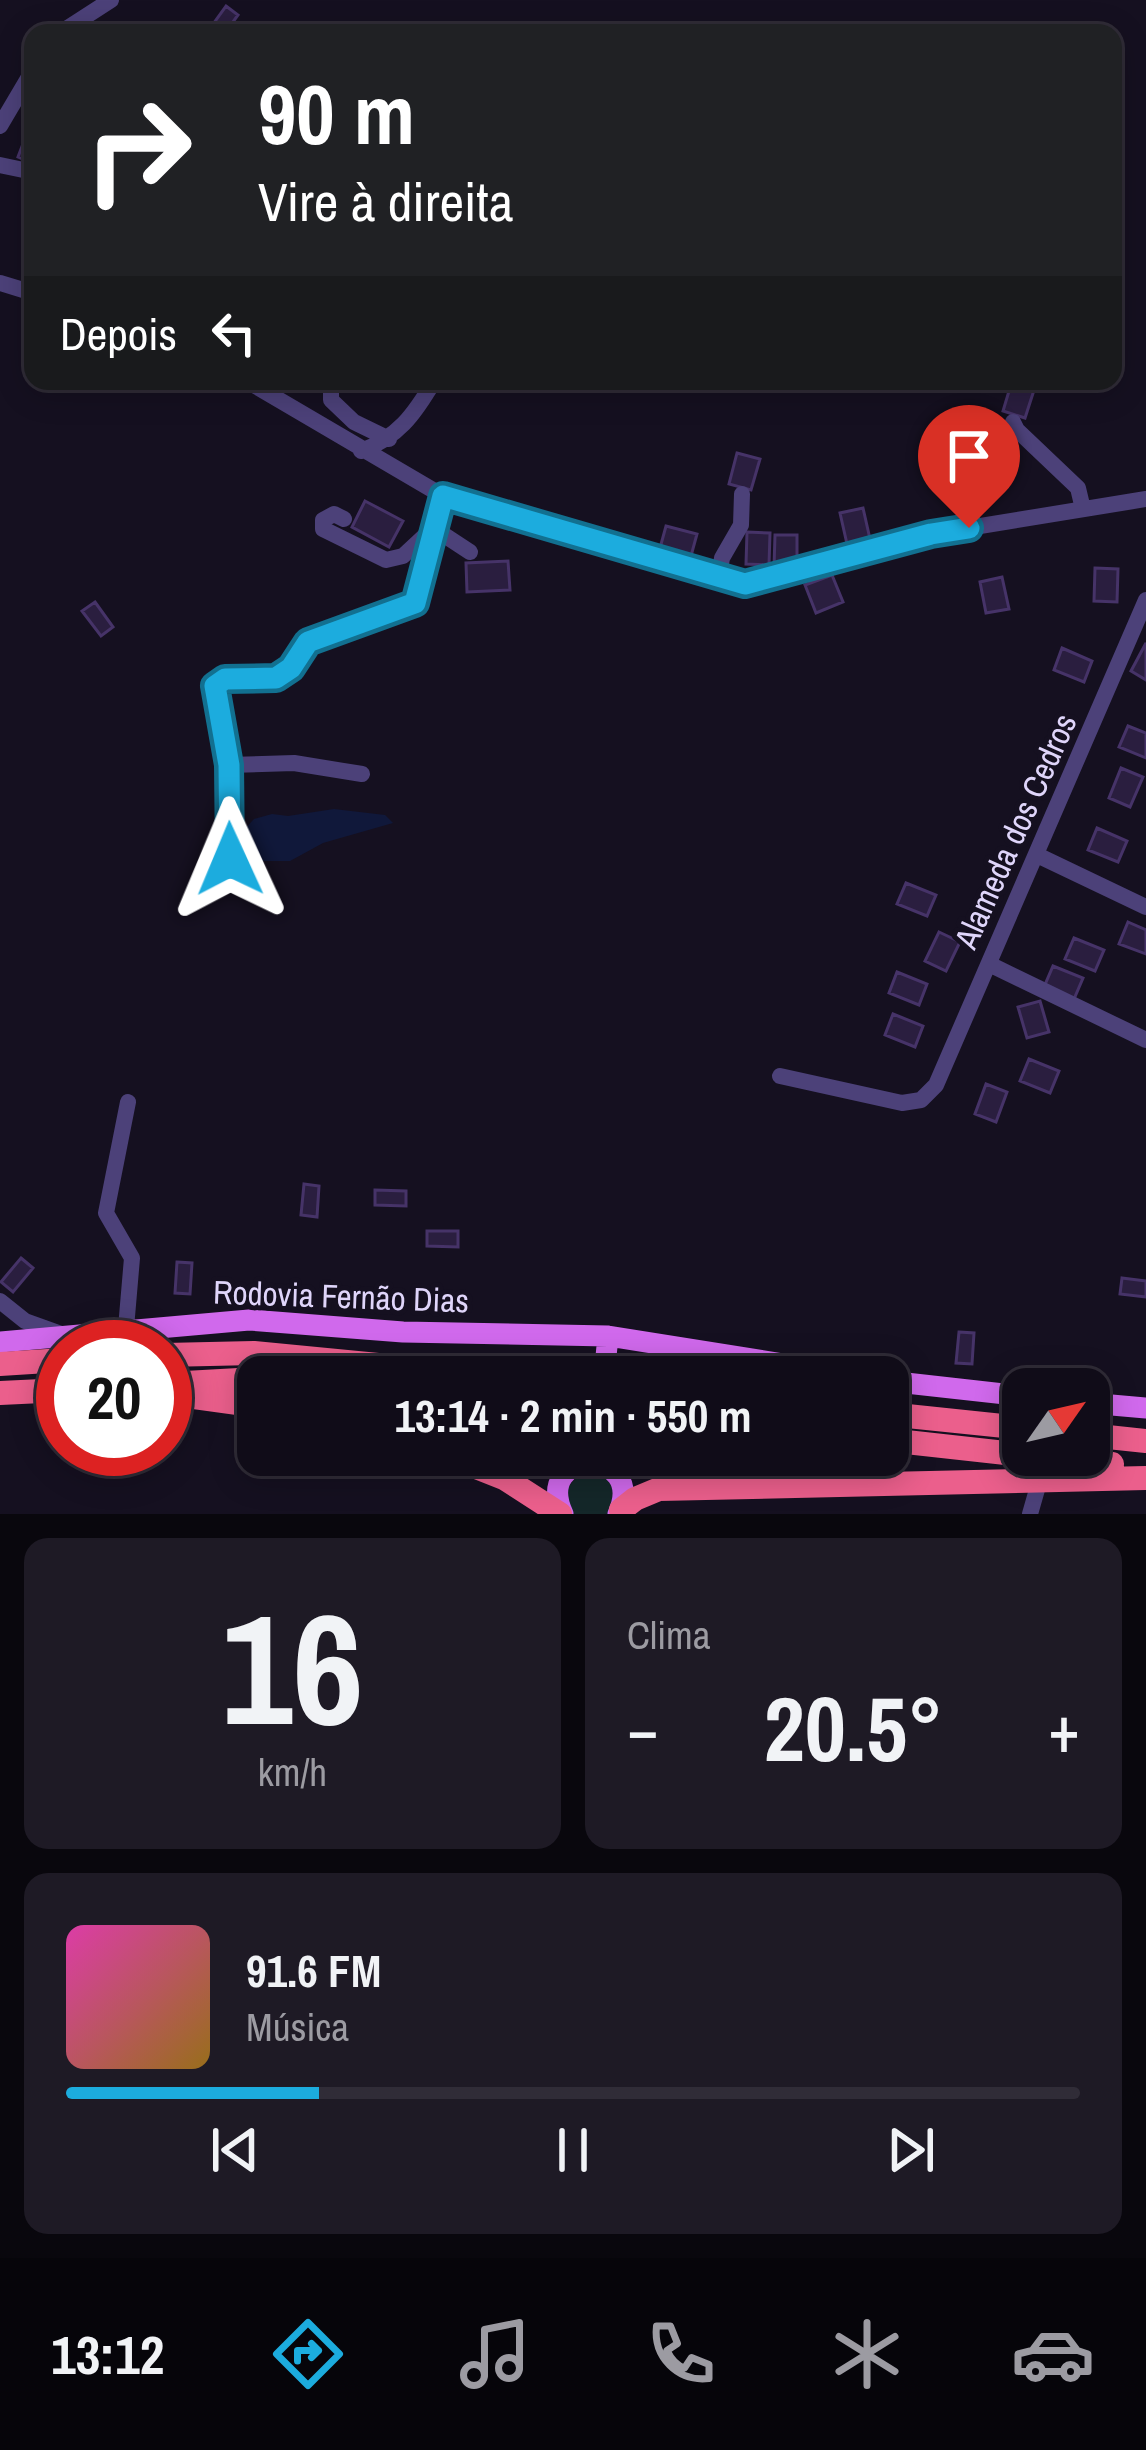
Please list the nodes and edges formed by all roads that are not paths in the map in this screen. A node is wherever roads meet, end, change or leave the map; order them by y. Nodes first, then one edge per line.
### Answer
1 (111, 0) edge
2 (73, 24) edge
3 (24, 86) edge
4 (0, 127) edge
5 (262, 390) edge
6 (331, 390) edge
7 (429, 390) edge
8 (1013, 422) dead end
9 (388, 440) junction
10 (361, 451) junction
11 (742, 494) dead end
12 (443, 496) junction
13 (1146, 499) edge
14 (1083, 509) junction
15 (344, 518) dead end
16 (438, 527) junction
17 (470, 553) dead end
18 (719, 576) junction
19 (1146, 600) edge
20 (229, 765) junction
21 (362, 774) dead end
22 (1037, 855) junction
23 (230, 859) dead end
24 (1146, 907) edge
25 (989, 964) junction
26 (1146, 1040) edge
27 (780, 1076) dead end
28 (128, 1102) dead end
29 (0, 1301) edge
30 (127, 1320) edge
31 (192, 1324) edge
32 (36, 1329) edge
33 (608, 1336) junction
34 (0, 1342) edge
35 (36, 1345) edge
36 (192, 1354) edge
37 (36, 1355) edge
38 (285, 1356) edge
39 (606, 1356) edge
40 (733, 1356) edge
41 (0, 1364) edge
42 (237, 1381) edge
43 (909, 1383) edge
44 (192, 1386) edge
45 (36, 1392) edge
46 (0, 1394) edge
47 (192, 1394) edge
48 (1002, 1394) edge
49 (237, 1402) edge
50 (1110, 1404) edge
51 (1146, 1408) edge
52 (909, 1416) edge
53 (1002, 1426) edge
54 (1110, 1437) edge
55 (1146, 1441) edge
56 (909, 1442) edge
57 (1002, 1453) edge
58 (1110, 1464) edge
59 (1146, 1468) edge
60 (499, 1476) edge
61 (567, 1476) edge
62 (617, 1476) edge
63 (1146, 1478) edge
64 (1040, 1479) junction
65 (619, 1512) edge
66 (561, 1514) edge
67 (1030, 1514) edge

1 - 2 street
3 - 4 street
5 - 10 street
6 - 9 street
7 - 9 street
8 - 14 street
9 - 10 street
10 - 12 street
11 - 18 street
12 - 16 street
12 - 18 street
13 - 14 street
14 - 18 street
15 - 16 street
16 - 17 street
16 - 20 street
19 - 22 street, Alameda dos Cedros
20 - 21 street
20 - 23 street
22 - 24 street
22 - 25 street, Alameda dos Cedros
25 - 26 street
25 - 27 street, Alameda dos Cedros
28 - 30 street
29 - 32 street
31 - 33 main road, Rodovia Fernão Dias
33 - 39 main road
33 - 40 main road, Rodovia Fernão Dias
34 - 35 main road, Rodovia Fernão Dias
36 - 38 highway, Rodovia Fernão Dias
37 - 41 highway, Rodovia Fernão Dias
42 - 44 highway
43 - 48 main road
45 - 46 highway
47 - 49 highway
50 - 51 main road
52 - 53 highway
54 - 55 highway
56 - 57 highway
58 - 59 highway
60 - 66 highway
61 - 66 main road
62 - 65 main road
63 - 64 highway
64 - 65 highway
64 - 67 street

